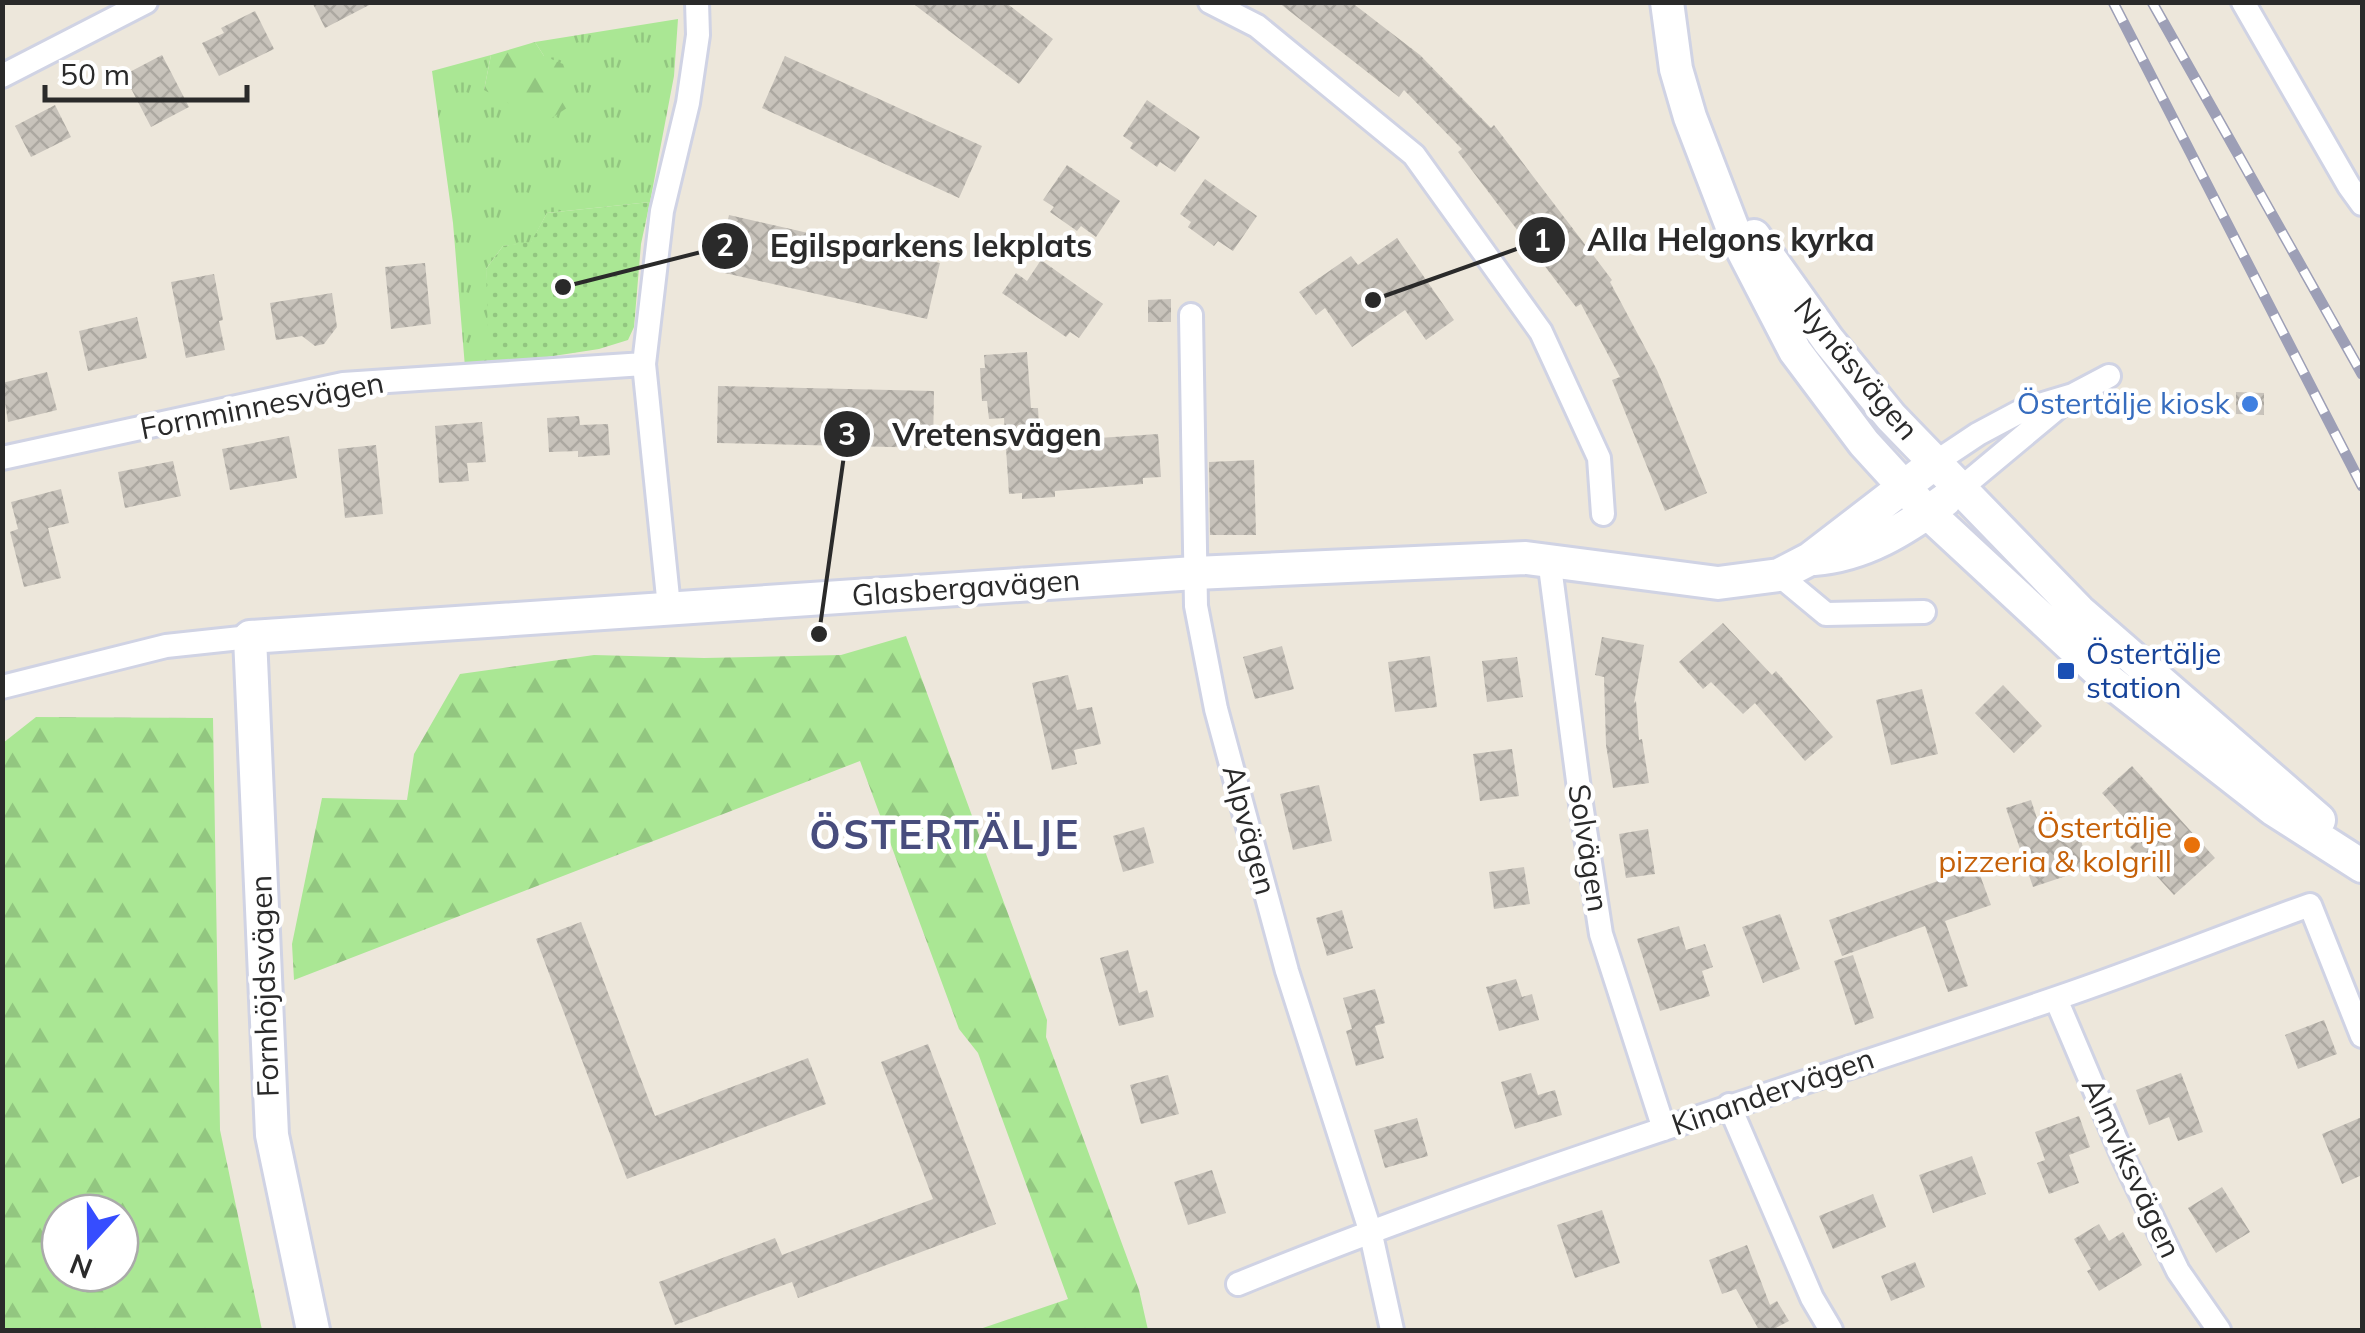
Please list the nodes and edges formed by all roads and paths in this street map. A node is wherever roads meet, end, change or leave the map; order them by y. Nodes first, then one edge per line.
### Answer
1 (146, 2) edge
2 (697, 2) edge
3 (1210, 2) edge
4 (1667, 2) edge
5 (2244, 2) edge
6 (2, 76) edge
7 (1712, 174) junction
8 (2362, 204) edge
9 (1191, 314) dead end
10 (644, 364) junction
11 (2109, 376) dead end
12 (2072, 395) junction
13 (2, 458) edge
14 (1936, 462) junction
15 (1902, 487) junction
16 (1960, 488) junction
17 (1928, 512) junction
18 (1603, 514) dead end
19 (1549, 558) junction
20 (1810, 560) junction
21 (1196, 573) junction
22 (1779, 576) junction
23 (669, 607) junction
24 (1924, 612) dead end
25 (250, 637) junction
26 (2, 687) edge
27 (2362, 864) edge
28 (2056, 999) junction
29 (2362, 1036) edge
30 (1728, 1105) junction
31 (1664, 1129) junction
32 (1370, 1230) junction
33 (1238, 1284) dead end
34 (313, 1330) edge
35 (1392, 1330) edge
36 (1831, 1330) edge
37 (2220, 1330) edge

1 - 6 street
2 - 10 street
3 - 18 street
4 - 7 street, Nynäsvägen
5 - 8 street
7 - 14 street, Nynäsvägen
7 - 15 street, Nynäsvägen
9 - 21 street, Alpvägen
10 - 13 street, Fornminnesvägen
10 - 23 street
11 - 12 street
12 - 14 street
12 - 16 street
14 - 15 street, Glasbergavägen
14 - 16 street, Nynäsvägen
15 - 17 street, Nynäsvägen
15 - 20 street, Glasbergavägen
16 - 17 street, Glasbergavägen
16 - 27 street, Nynäsvägen
17 - 20 street, Glasbergavägen
17 - 27 street, Nynäsvägen
19 - 21 street, Glasbergavägen
19 - 22 street, Glasbergavägen
19 - 31 street, Solvägen
20 - 22 street, Glasbergavägen
21 - 23 street, Glasbergavägen
21 - 32 street, Alpvägen
22 - 24 street
23 - 25 street, Glasbergavägen
25 - 26 street, Glasbergavägen
25 - 34 street, Fornhöjdsvägen
28 - 29 street, Kinandervägen
28 - 30 street, Kinandervägen
28 - 37 street, Almviksvägen
30 - 31 street, Kinandervägen
30 - 36 street
31 - 32 street, Kinandervägen
32 - 33 street, Kinandervägen
32 - 35 street, Alpvägen

